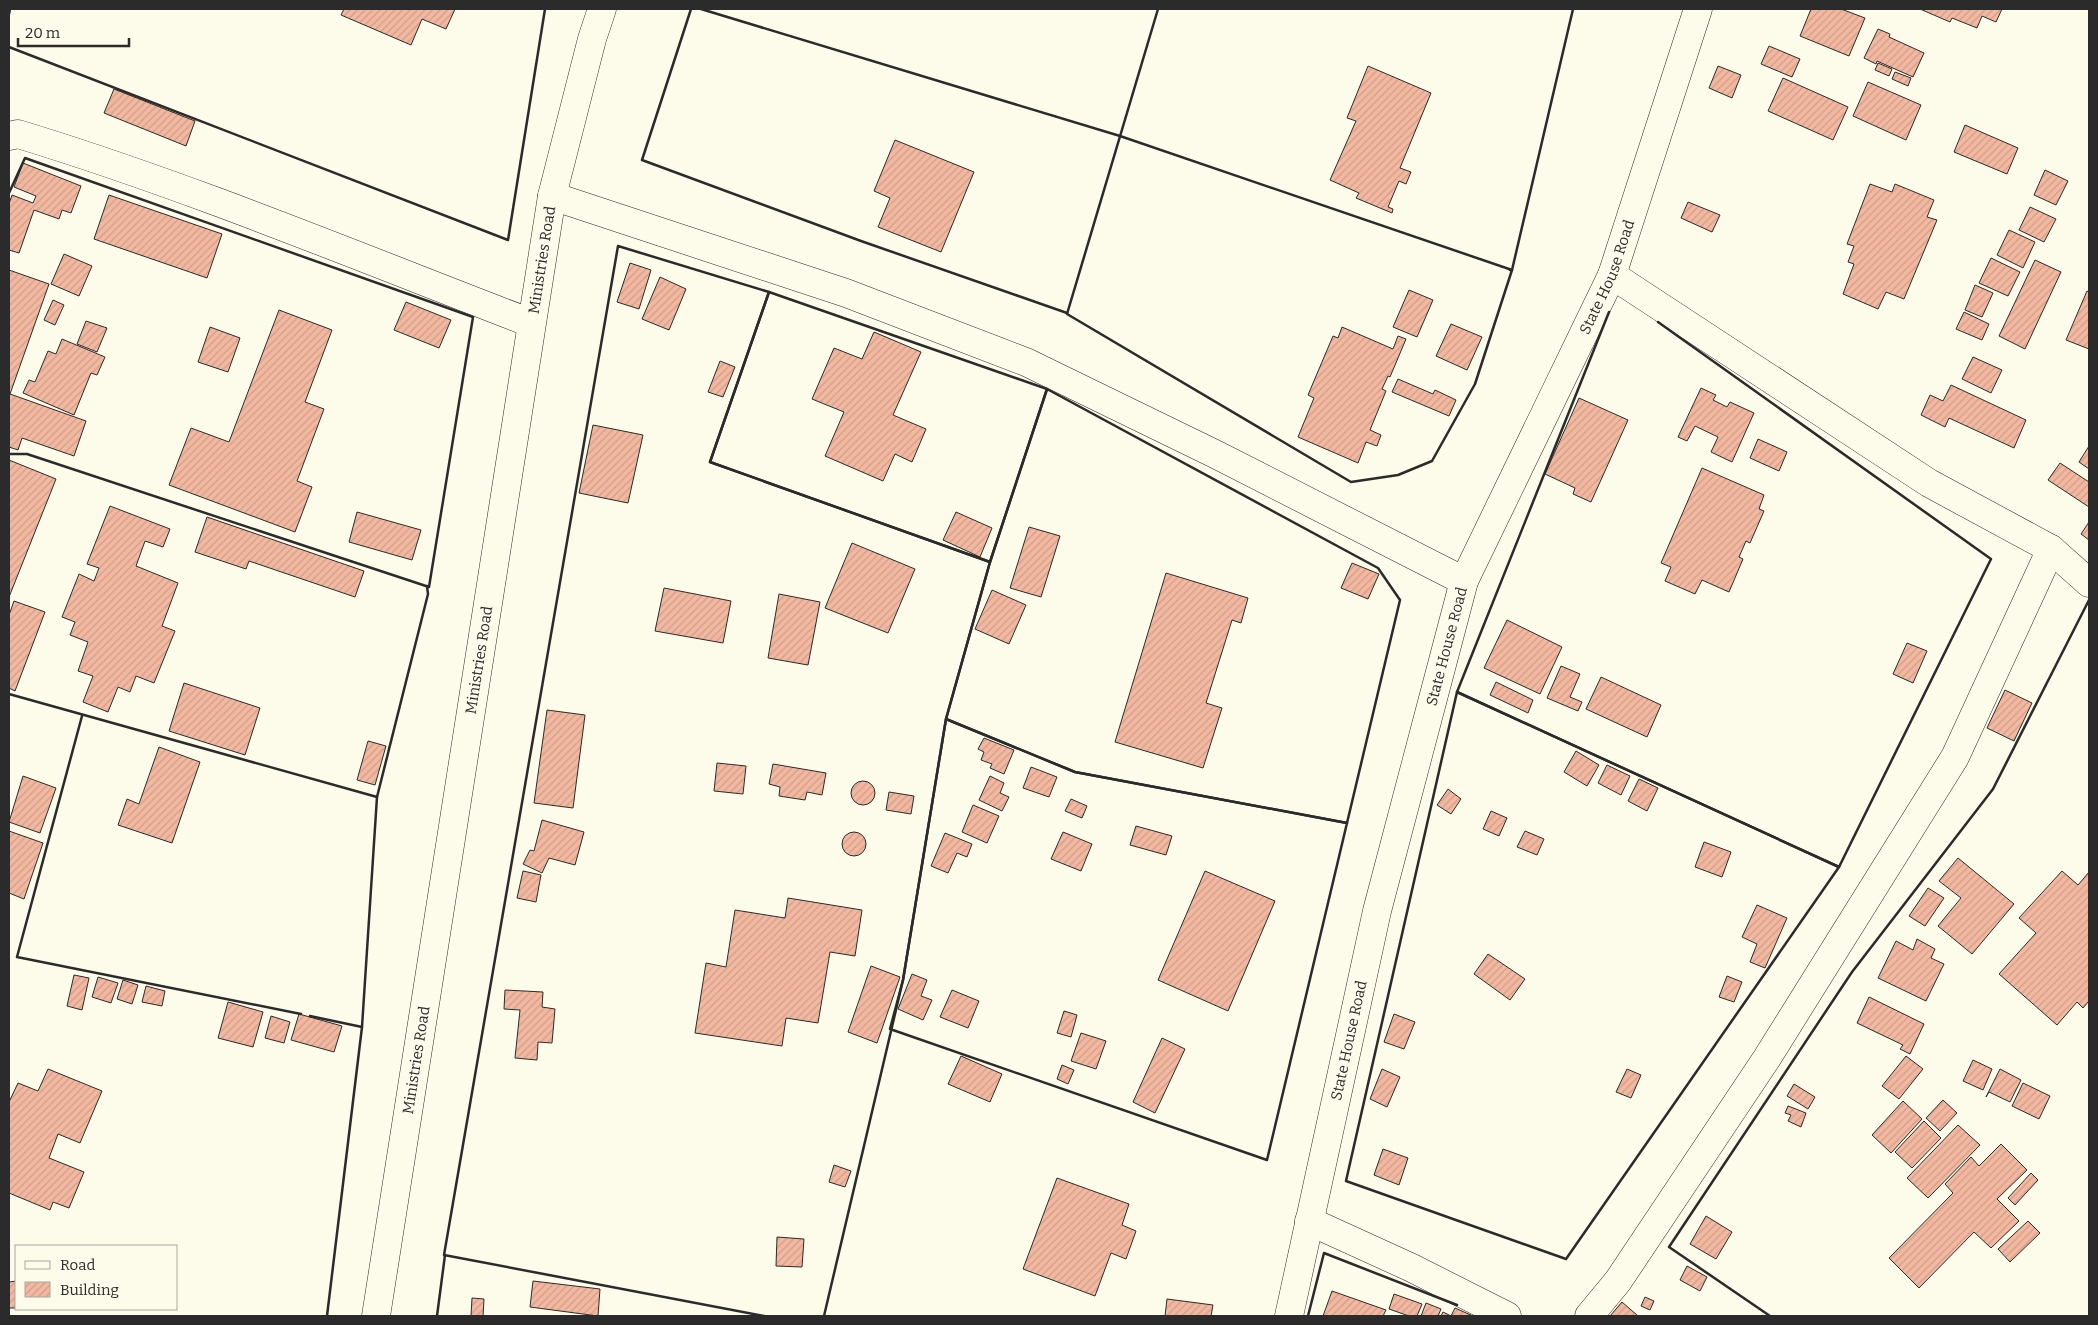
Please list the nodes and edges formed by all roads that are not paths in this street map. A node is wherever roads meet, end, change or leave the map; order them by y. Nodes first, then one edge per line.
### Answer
1 (602, 9) edge
2 (1698, 9) edge
3 (9, 136) edge
4 (552, 196) junction
5 (1612, 275) junction
6 (530, 323) junction
7 (2051, 549) junction
8 (1464, 581) junction
9 (2089, 583) edge
10 (1309, 1222) junction
11 (376, 1316) edge
12 (1289, 1316) edge
13 (1507, 1316) edge
14 (1589, 1316) edge

1 - 4 street, Ministries Road
2 - 5 street, State House Road
3 - 6 street
4 - 6 street, Ministries Road
4 - 8 street
5 - 7 street
5 - 8 street, State House Road
6 - 11 street, Ministries Road
7 - 9 street
7 - 14 street
8 - 10 street, State House Road
10 - 12 street, State House Road
10 - 13 street

